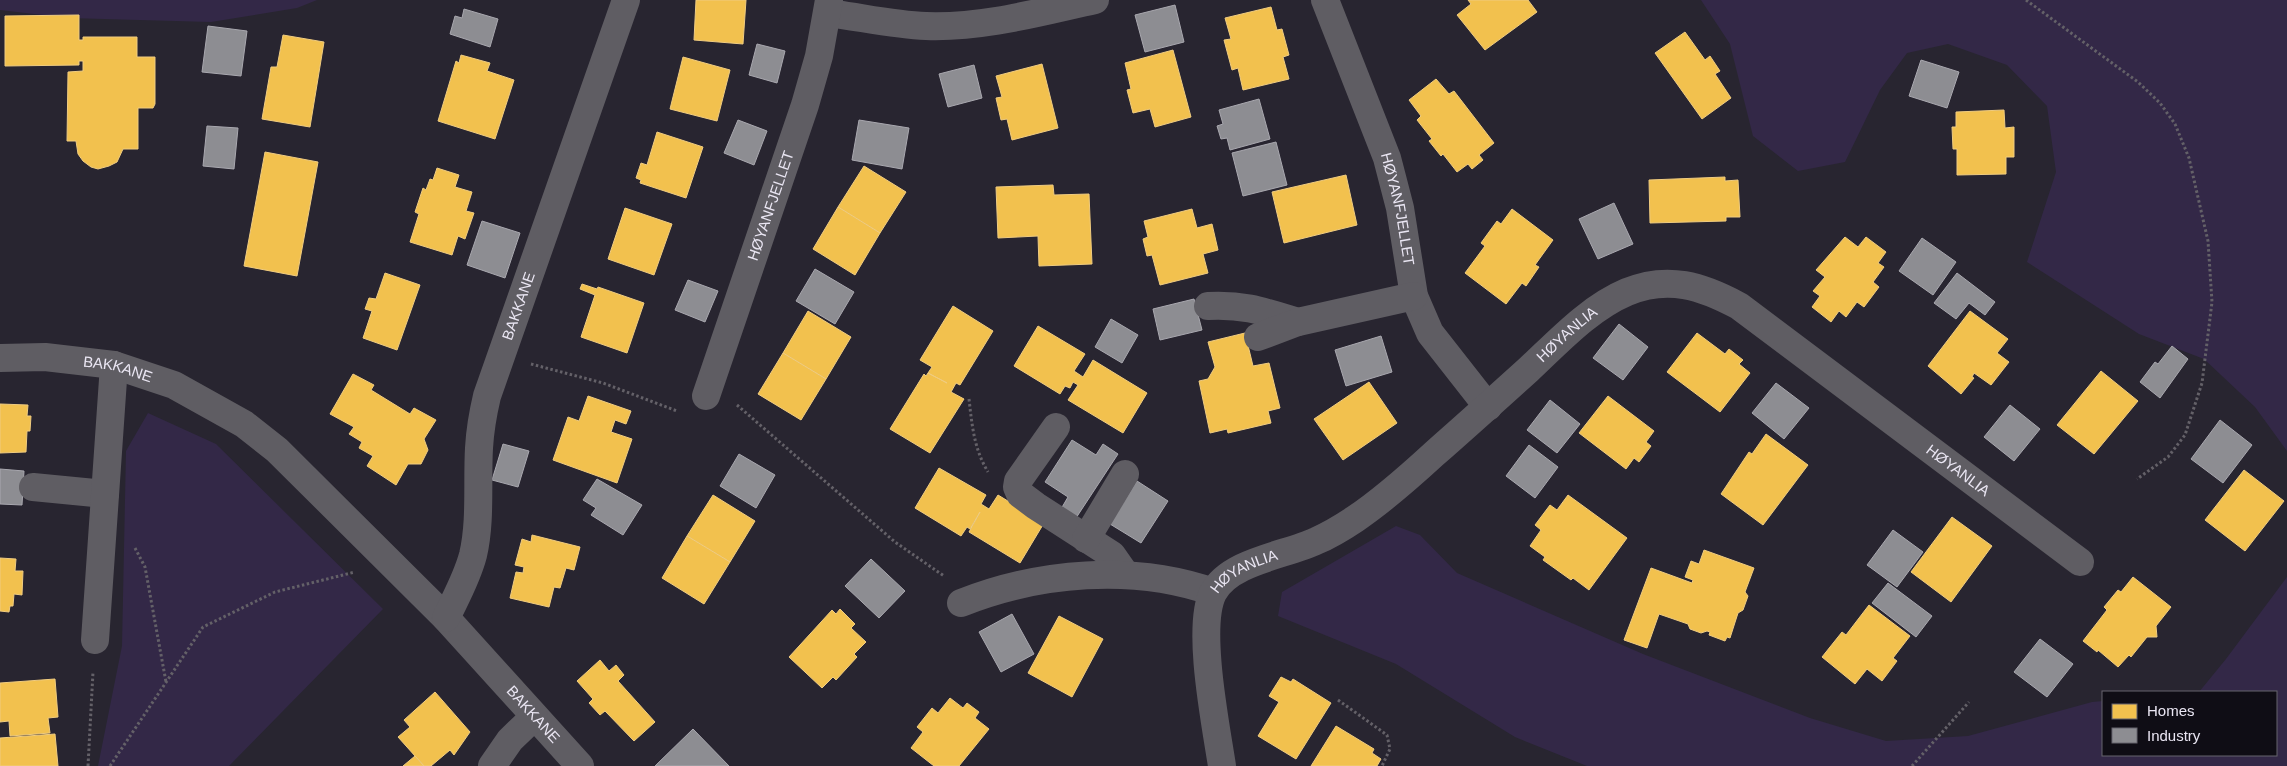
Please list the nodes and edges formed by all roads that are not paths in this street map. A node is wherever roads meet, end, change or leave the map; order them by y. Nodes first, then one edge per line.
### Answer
1 (626, 0) edge
2 (1095, 0) edge
3 (1325, 0) edge
4 (829, 6) edge
5 (1414, 296) junction
6 (1208, 306) dead end
7 (1298, 322) junction
8 (1258, 337) dead end
9 (0, 358) edge
10 (114, 365) junction
11 (708, 389) road end
12 (1488, 407) junction
13 (1056, 427) dead end
14 (1125, 474) dead end
15 (33, 487) dead end
16 (105, 494) junction
17 (1086, 539) junction
18 (2080, 562) dead end
19 (1126, 574) junction
20 (1213, 592) junction
21 (968, 600) road end
22 (446, 618) junction
23 (94, 640) road end
24 (534, 716) junction
25 (492, 766) edge
26 (580, 766) edge
27 (1222, 766) edge

1 - 22 street, BAKKANE
2 - 4 street, HØYANFJELLET
3 - 5 street, HØYANFJELLET
4 - 11 street, HØYANFJELLET
5 - 7 street
5 - 12 street, HØYANFJELLET
6 - 7 street
7 - 8 street
9 - 10 street, BAKKANE
10 - 16 street
10 - 22 street, BAKKANE
12 - 18 street, HØYANLIA
12 - 20 street, HØYANLIA
13 - 17 street
14 - 17 street
15 - 16 street
16 - 23 street
17 - 19 street
19 - 20 street
19 - 21 street
20 - 27 street, HØYANLIA
22 - 24 street, BAKKANE
24 - 25 street
24 - 26 street, BAKKANE

